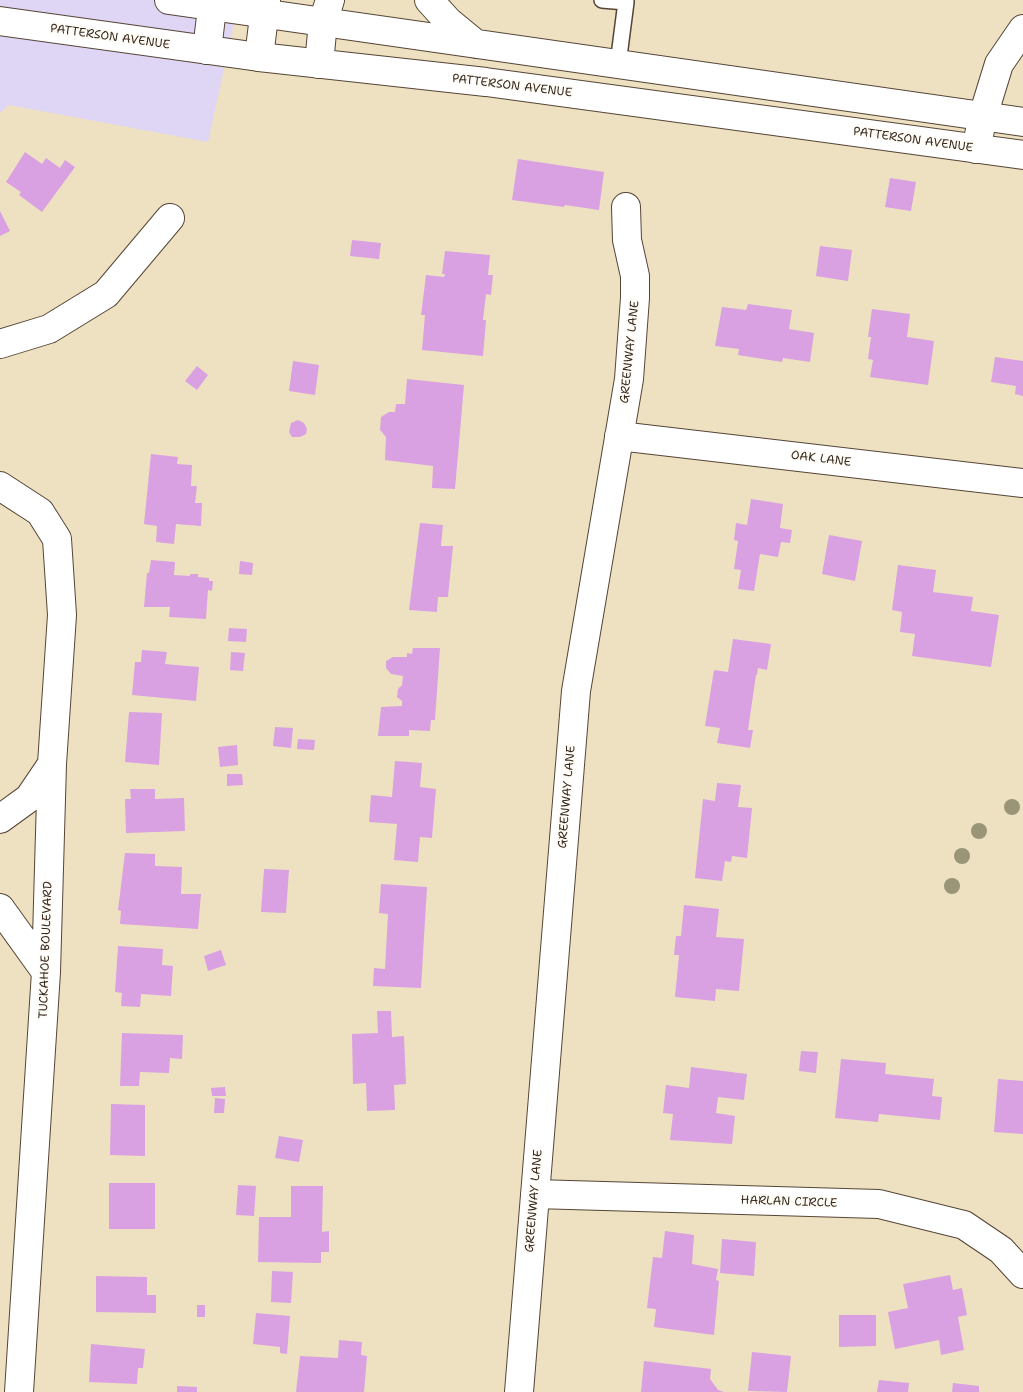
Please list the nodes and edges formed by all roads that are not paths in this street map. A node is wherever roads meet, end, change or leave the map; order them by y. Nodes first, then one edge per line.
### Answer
1 (169, 0) edge
2 (429, 0) edge
3 (602, 0) edge
4 (212, 3) edge
5 (265, 7) edge
6 (327, 11) edge
7 (0, 21) edge
8 (1023, 29) edge
9 (476, 44) junction
10 (207, 50) junction
11 (259, 57) junction
12 (319, 64) junction
13 (618, 64) junction
14 (983, 116) junction
15 (1023, 122) edge
16 (976, 149) junction
17 (1023, 155) edge
18 (626, 207) dead end
19 (170, 218) dead end
20 (0, 344) edge
21 (619, 436) junction
22 (1023, 483) edge
23 (0, 486) edge
24 (52, 764) junction
25 (0, 819) edge
26 (0, 908) edge
27 (46, 972) junction
28 (535, 1194) junction
29 (1023, 1274) edge
30 (19, 1392) edge
31 (519, 1392) edge

1 - 4 street
2 - 9 street
3 - 13 lane
4 - 5 street
4 - 10 street
5 - 6 street
5 - 11 street
6 - 9 street
6 - 12 street
7 - 10 street, PATTERSON AVENUE
8 - 14 street
9 - 13 street
10 - 11 street, PATTERSON AVENUE
11 - 12 street, PATTERSON AVENUE
12 - 16 street, PATTERSON AVENUE
13 - 14 street
14 - 15 street
14 - 16 street
16 - 17 street, PATTERSON AVENUE
18 - 21 street, GREENWAY LANE
19 - 20 street
21 - 22 street, OAK LANE
21 - 28 street, GREENWAY LANE
23 - 24 street, TUCKAHOE BOULEVARD
24 - 25 street
24 - 27 street, TUCKAHOE BOULEVARD
26 - 27 street
27 - 30 street, TUCKAHOE BOULEVARD
28 - 29 street, HARLAN CIRCLE
28 - 31 street, GREENWAY LANE

